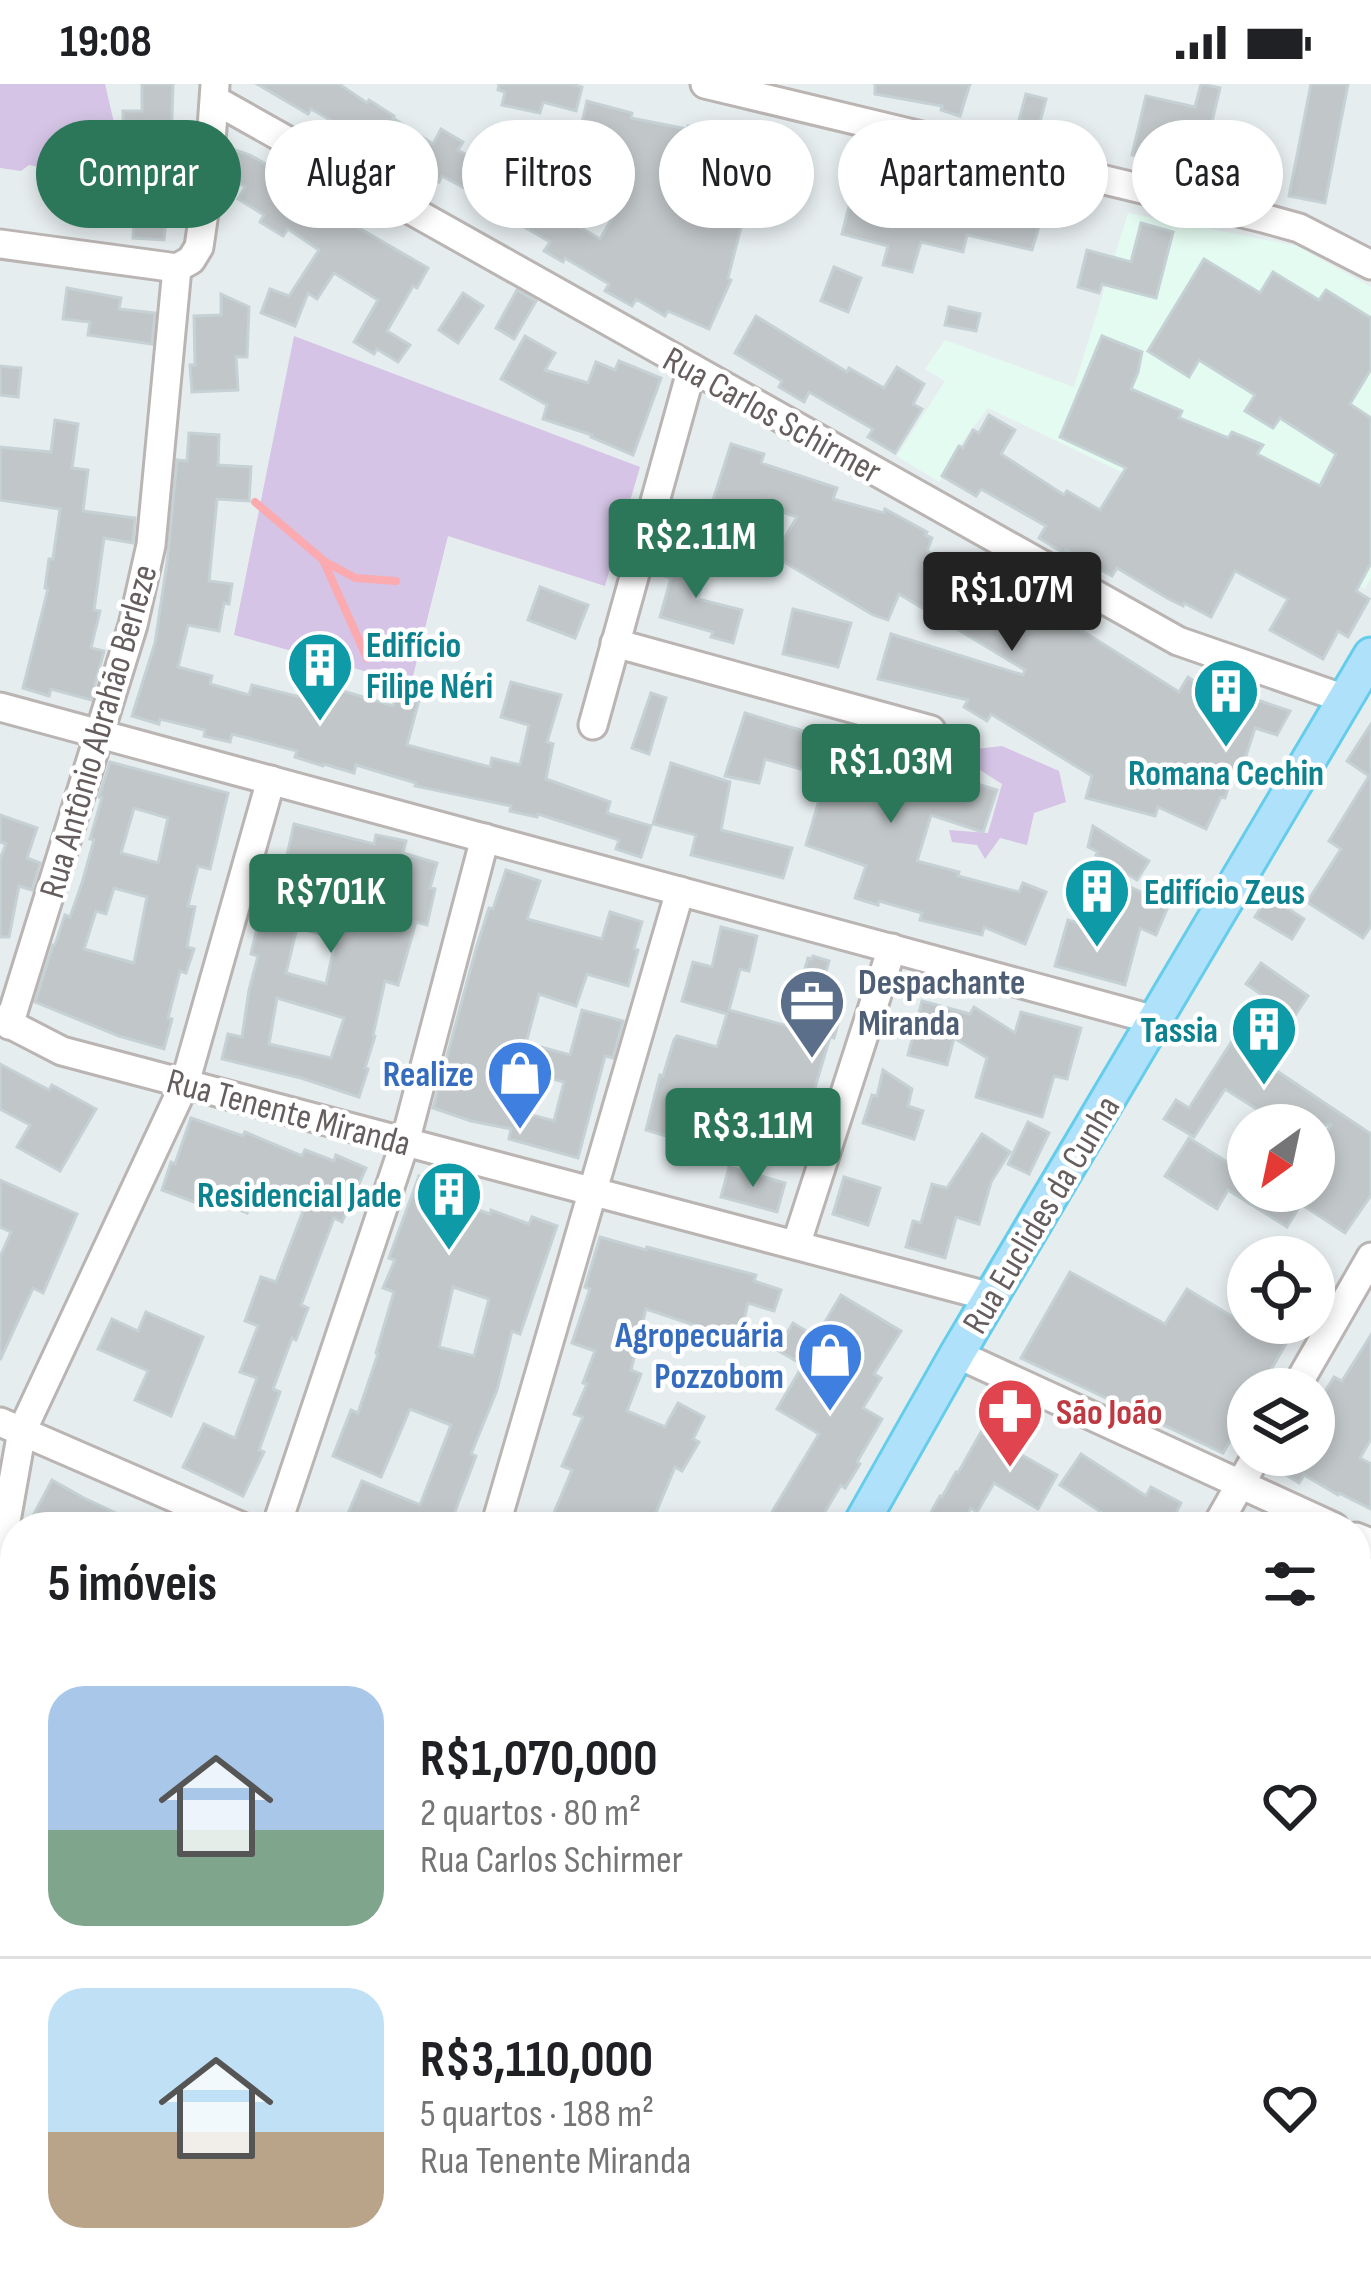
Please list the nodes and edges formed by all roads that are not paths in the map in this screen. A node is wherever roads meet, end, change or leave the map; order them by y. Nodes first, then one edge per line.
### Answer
1 (705, 84) edge
2 (215, 92) edge
3 (0, 244) edge
4 (1371, 265) edge
5 (177, 268) junction
6 (692, 368) junction
7 (615, 643) junction
8 (1371, 656) edge
9 (1345, 699) junction
10 (0, 707) edge
11 (592, 725) dead end
12 (931, 730) dead end
13 (100, 734) junction
14 (271, 780) junction
15 (484, 838) junction
16 (680, 891) junction
17 (892, 948) junction
18 (1155, 1020) junction
19 (4, 1022) edge
20 (185, 1083) junction
21 (405, 1142) junction
22 (595, 1192) junction
23 (796, 1245) junction
24 (1371, 1257) edge
25 (991, 1297) junction
26 (957, 1354) junction
27 (1307, 1368) edge
28 (11, 1426) edge
29 (1244, 1476) edge
30 (1239, 1485) junction
31 (4, 1512) edge
32 (208, 1512) edge
33 (281, 1512) edge
34 (499, 1512) edge
35 (867, 1512) edge
36 (1224, 1512) edge
37 (1300, 1512) edge

1 - 4 street
2 - 5 street, Rua Antônio Abrahão Berleze
2 - 6 street, Rua Carlos Schirmer
3 - 5 street
5 - 13 street, Rua Antônio Abrahão Berleze
6 - 7 street
6 - 9 street, Rua Carlos Schirmer
7 - 11 street
7 - 12 street
8 - 9 main road, Rua Euclides da Cunha
9 - 18 main road, Rua Euclides da Cunha
10 - 13 street
13 - 14 street
13 - 19 street, Rua Antônio Abrahão Berleze
14 - 15 street
14 - 20 street
15 - 16 street
15 - 21 street
16 - 17 street
16 - 22 street
17 - 18 street
17 - 23 street
18 - 25 main road, Rua Euclides da Cunha
19 - 20 street, Rua Tenente Miranda
20 - 21 street, Rua Tenente Miranda
20 - 28 street
21 - 22 street, Rua Tenente Miranda
21 - 33 street
22 - 23 street, Rua Tenente Miranda
22 - 34 street
23 - 25 street, Rua Tenente Miranda
24 - 27 street
25 - 26 main road, Rua Euclides da Cunha
26 - 30 street
26 - 35 main road, Rua Euclides da Cunha
28 - 31 street
28 - 32 street
29 - 30 street
30 - 36 street
30 - 37 street

